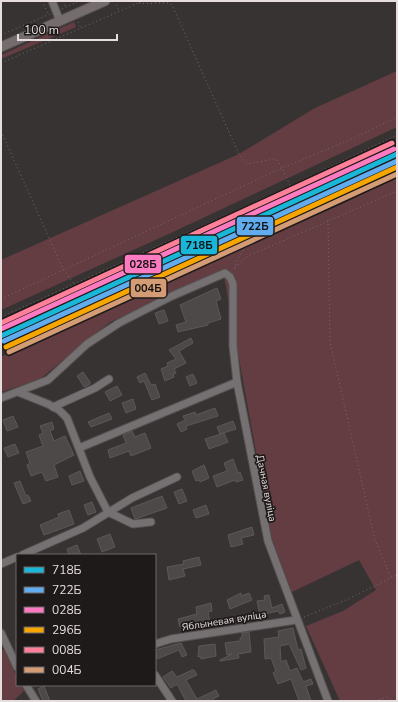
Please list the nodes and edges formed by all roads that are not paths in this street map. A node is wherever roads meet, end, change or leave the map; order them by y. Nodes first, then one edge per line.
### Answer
1 (52, 1) edge
2 (105, 1) edge
3 (60, 21) junction
4 (1, 47) edge
5 (109, 379) dead end
6 (237, 382) junction
7 (18, 392) junction
8 (1, 398) edge
9 (54, 407) junction
10 (79, 448) junction
11 (177, 476) dead end
12 (108, 512) junction
13 (151, 522) dead end
14 (30, 553) edge
15 (16, 557) edge
16 (1, 564) edge
17 (296, 620) junction
18 (1, 632) edge
19 (156, 644) edge
20 (4, 646) edge
21 (16, 665) edge
22 (156, 677) edge
23 (27, 686) edge
24 (36, 701) edge
25 (172, 701) edge
26 (328, 701) edge

1 - 3 street
2 - 3 main road
3 - 4 main road
5 - 9 street
6 - 7 street, Дачная вуліца
6 - 10 street
6 - 17 street, Дачная вуліца
7 - 8 street
7 - 9 street
9 - 10 street
10 - 12 street
11 - 12 street
12 - 13 street
12 - 14 street
15 - 16 street
17 - 19 street, Яблыневая вуліца
17 - 26 street, Дачная вуліца
18 - 20 street
20 - 21 street
22 - 25 street
23 - 24 street

